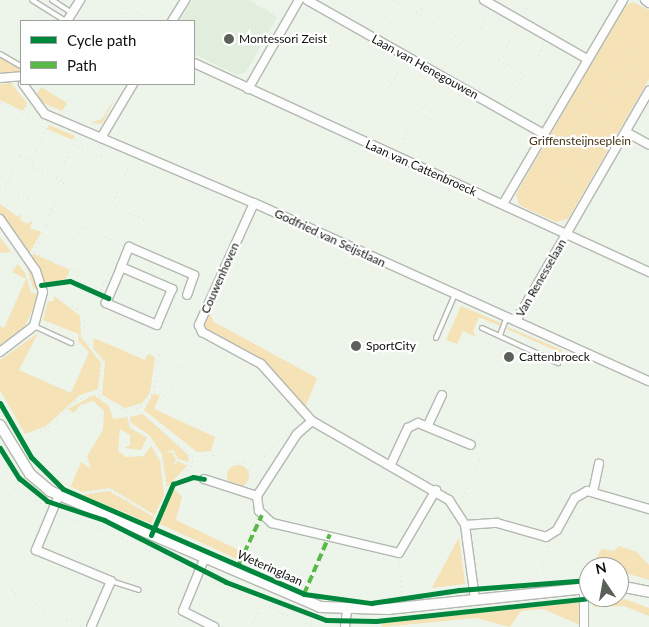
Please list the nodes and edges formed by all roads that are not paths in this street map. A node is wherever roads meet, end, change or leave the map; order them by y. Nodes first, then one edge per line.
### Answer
1 (32, 0) edge
2 (52, 0) edge
3 (80, 0) edge
4 (185, 0) edge
5 (299, 0) edge
6 (307, 0) edge
7 (484, 0) edge
8 (623, 0) edge
9 (645, 0) edge
10 (649, 3) edge
11 (72, 13) junction
12 (65, 20) edge
13 (68, 20) edge
14 (173, 20) edge
15 (0, 54) edge
16 (587, 59) junction
17 (195, 64) edge
18 (20, 65) edge
19 (0, 78) edge
20 (20, 79) edge
21 (24, 85) edge
22 (132, 85) edge
23 (248, 90) junction
24 (648, 92) edge
25 (626, 132) junction
26 (544, 134) junction
27 (101, 138) junction
28 (649, 145) edge
29 (254, 203) junction
30 (503, 204) junction
31 (0, 219) edge
32 (566, 234) junction
33 (121, 267) junction
34 (649, 272) edge
35 (455, 294) junction
36 (187, 295) dead end
37 (507, 317) junction
38 (516, 321) junction
39 (34, 326) junction
40 (482, 328) dead end
41 (500, 335) junction
42 (436, 338) dead end
43 (71, 343) dead end
44 (0, 352) edge
45 (558, 362) dead end
46 (649, 381) edge
47 (442, 395) dead end
48 (309, 423) junction
49 (0, 425) edge
50 (428, 425) junction
51 (471, 445) road end
52 (391, 464) junction
53 (599, 464) dead end
54 (204, 479) road end
55 (436, 490) junction
56 (592, 492) junction
57 (257, 496) junction
58 (58, 499) junction
59 (649, 509) edge
60 (465, 525) junction
61 (205, 558) junction
62 (111, 581) junction
63 (629, 588) edge
64 (579, 589) edge
65 (139, 590) dead end
66 (649, 592) edge
67 (475, 600) junction
68 (586, 607) edge
69 (347, 611) junction
70 (585, 625) edge
71 (91, 627) edge
72 (214, 627) edge
73 (344, 627) edge
74 (595, 627) edge

1 - 12 lane
2 - 11 lane
3 - 11 street
4 - 14 street
5 - 23 street
6 - 26 street, Laan van Henegouwen
7 - 16 street
8 - 16 street
9 - 10 street
11 - 13 street
15 - 18 lane
16 - 26 street
17 - 23 street, Laan van Cattenbroeck
19 - 20 street
21 - 27 street, Godfried van Seijstlaan
22 - 27 street
23 - 30 street, Laan van Cattenbroeck
24 - 25 street
25 - 28 street
25 - 32 street
26 - 30 street
27 - 29 street, Godfried van Seijstlaan
29 - 35 street, Godfried van Seijstlaan
29 - 48 street, Couwenhoven
30 - 32 street, Laan van Cattenbroeck
31 - 39 street
32 - 34 street, Laan van Cattenbroeck
32 - 38 street, Van Renesselaan
33 - 33 street
33 - 36 street, Couwenhoven
35 - 37 street, Godfried van Seijstlaan
35 - 42 lane
37 - 38 street, Godfried van Seijstlaan
37 - 41 lane
38 - 46 street, Godfried van Seijstlaan
39 - 43 lane
39 - 44 street
40 - 41 lane
41 - 45 lane
47 - 50 street
48 - 52 street, Couwenhoven
48 - 57 street
49 - 58 street, Weteringlaan
50 - 51 street
50 - 52 street
52 - 55 street, Couwenhoven
53 - 56 street
54 - 57 street
55 - 57 street
55 - 60 street, Couwenhoven
56 - 59 street
56 - 60 street
58 - 61 street, Weteringlaan
58 - 62 street
60 - 67 street, Couwenhoven
61 - 69 street, Weteringlaan
61 - 72 street
62 - 65 lane
62 - 71 street
63 - 66 street
64 - 67 street, Weteringlaan
67 - 69 street, Weteringlaan
68 - 70 street
69 - 73 street
70 - 74 street

